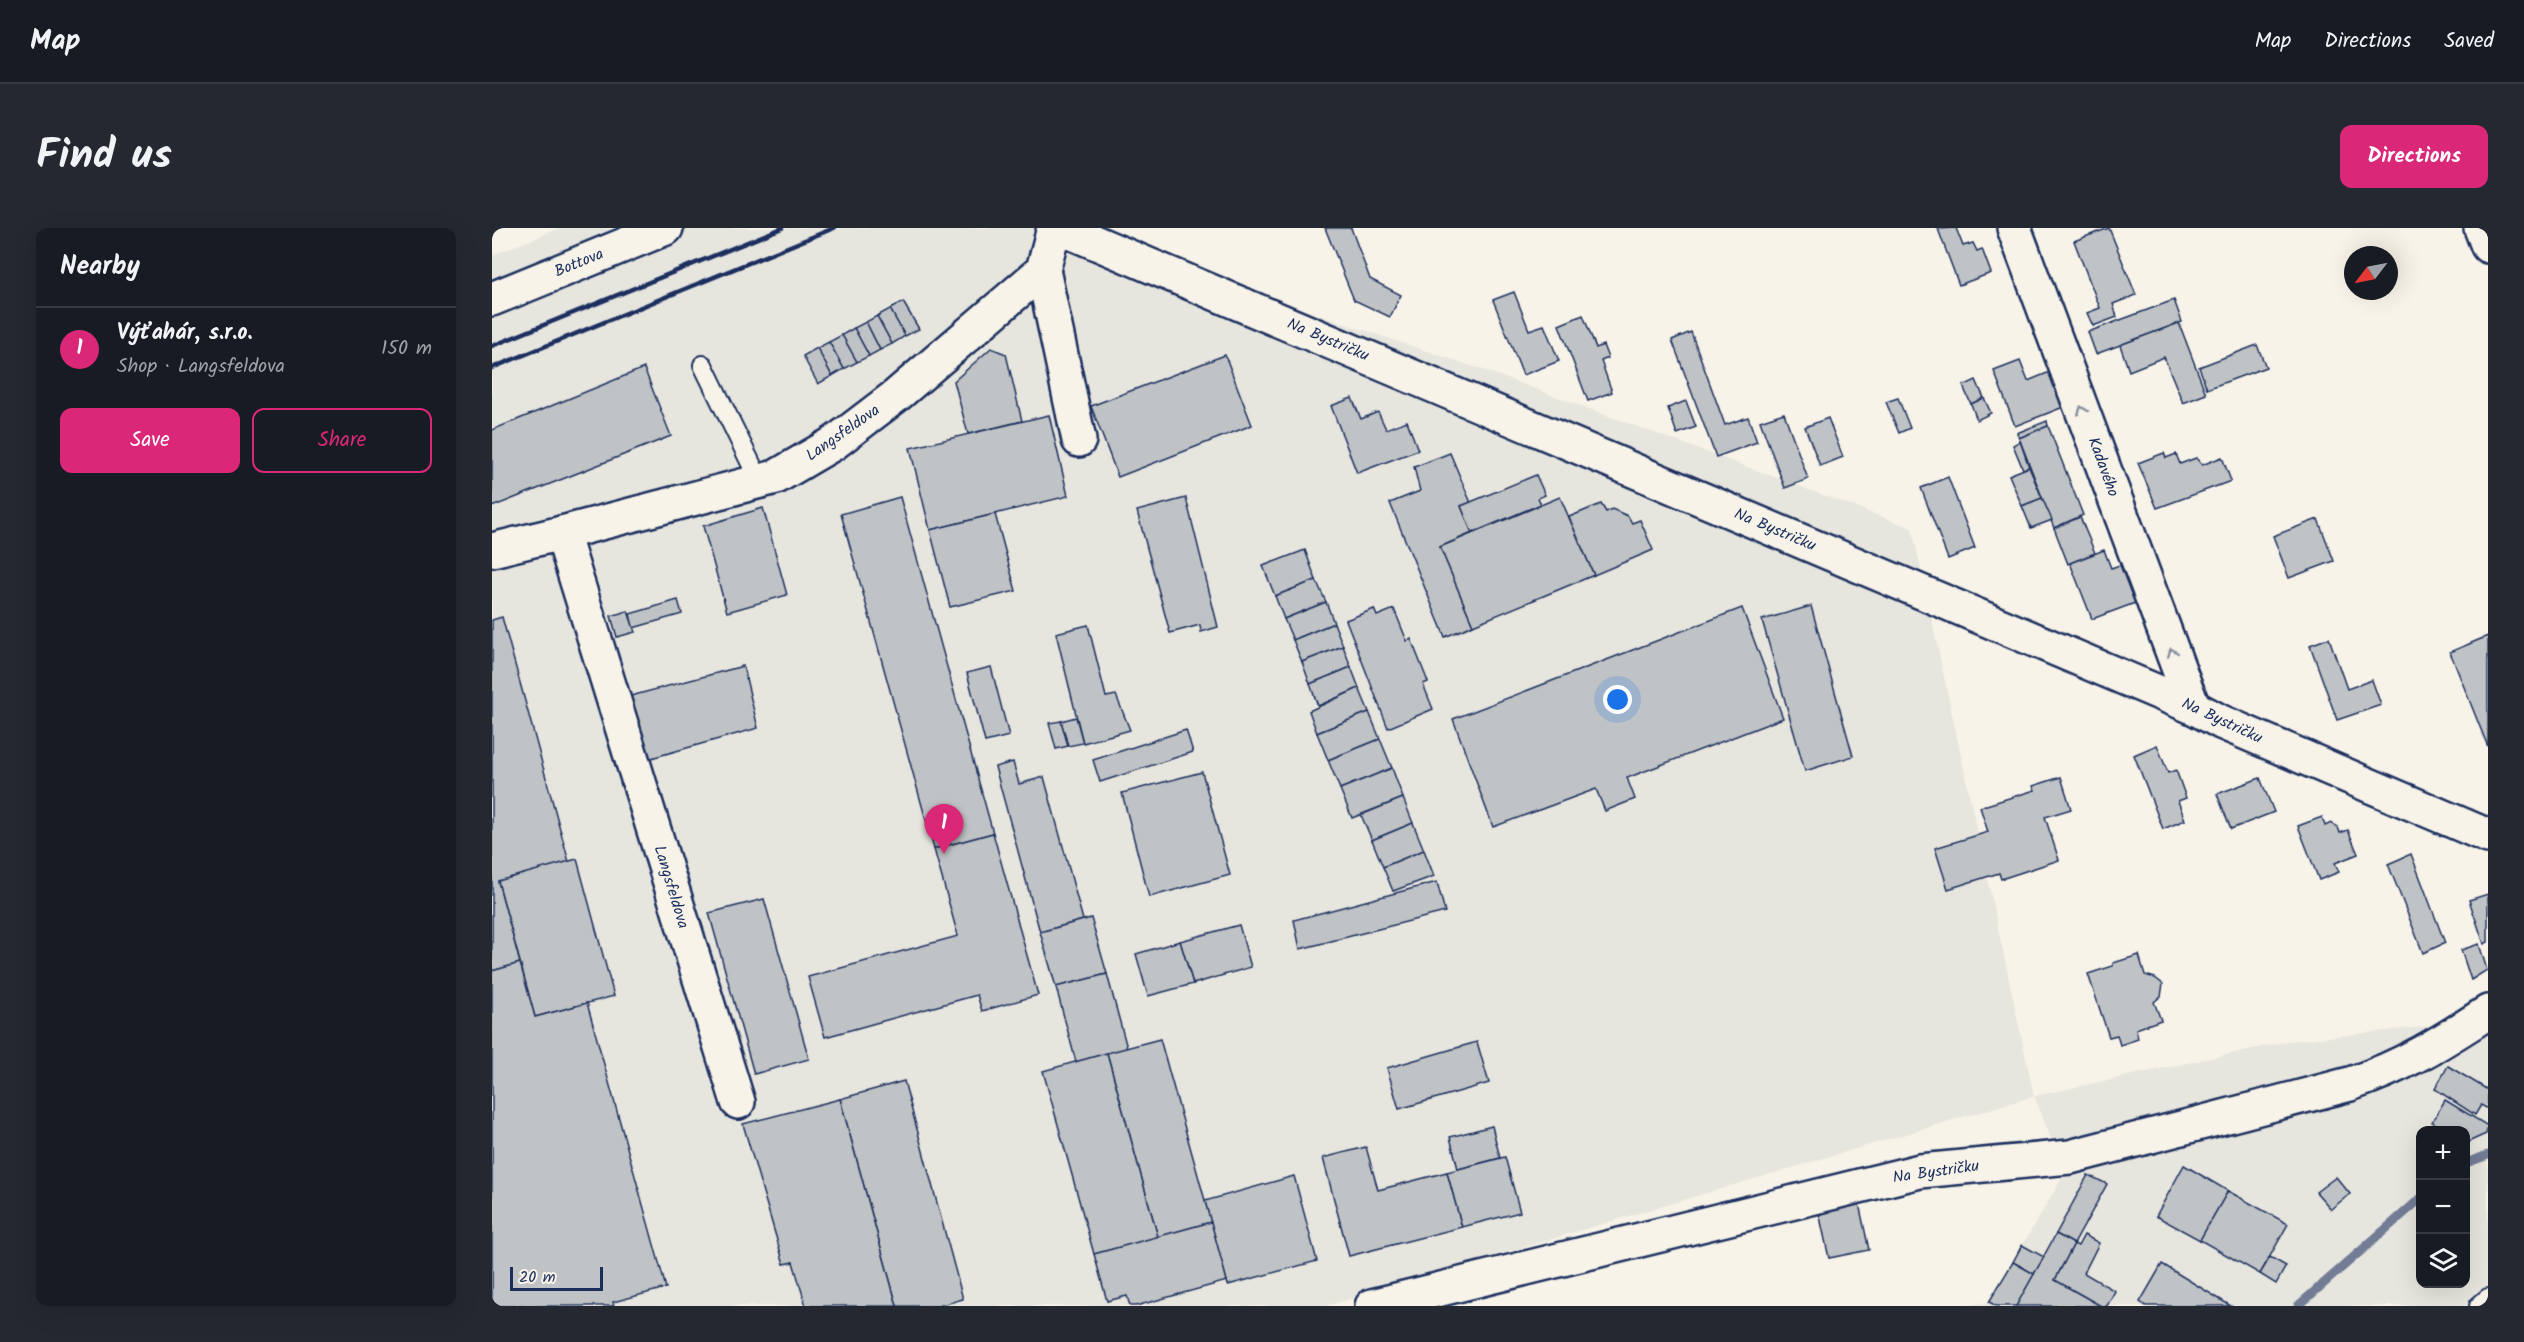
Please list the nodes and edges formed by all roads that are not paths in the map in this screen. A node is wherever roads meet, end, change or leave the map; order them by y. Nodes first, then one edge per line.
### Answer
1 (666, 228) edge
2 (1054, 228) edge
3 (1061, 228) edge
4 (2014, 228) edge
5 (2481, 228) edge
6 (2488, 246) edge
7 (1043, 270) junction
8 (492, 299) edge
9 (703, 365) dead end
10 (1079, 440) dead end
11 (760, 482) junction
12 (562, 533) junction
13 (492, 550) edge
14 (2193, 707) junction
15 (2488, 836) edge
16 (2488, 1012) edge
17 (738, 1102) dead end
18 (2488, 1298) edge
19 (1372, 1306) edge
20 (2479, 1306) edge

1 - 8 street, Bottova
2 - 7 street
3 - 14 street, Na Bystričku
14 -> 4 street, Kadavého
5 - 6 street
7 - 10 street
7 - 11 street, Langsfeldova
9 - 11 lane
11 - 12 street, Langsfeldova
12 - 13 street, Langsfeldova
12 - 17 street, Langsfeldova
14 - 15 street, Na Bystričku
16 - 19 street, Na Bystričku
18 - 20 lane

